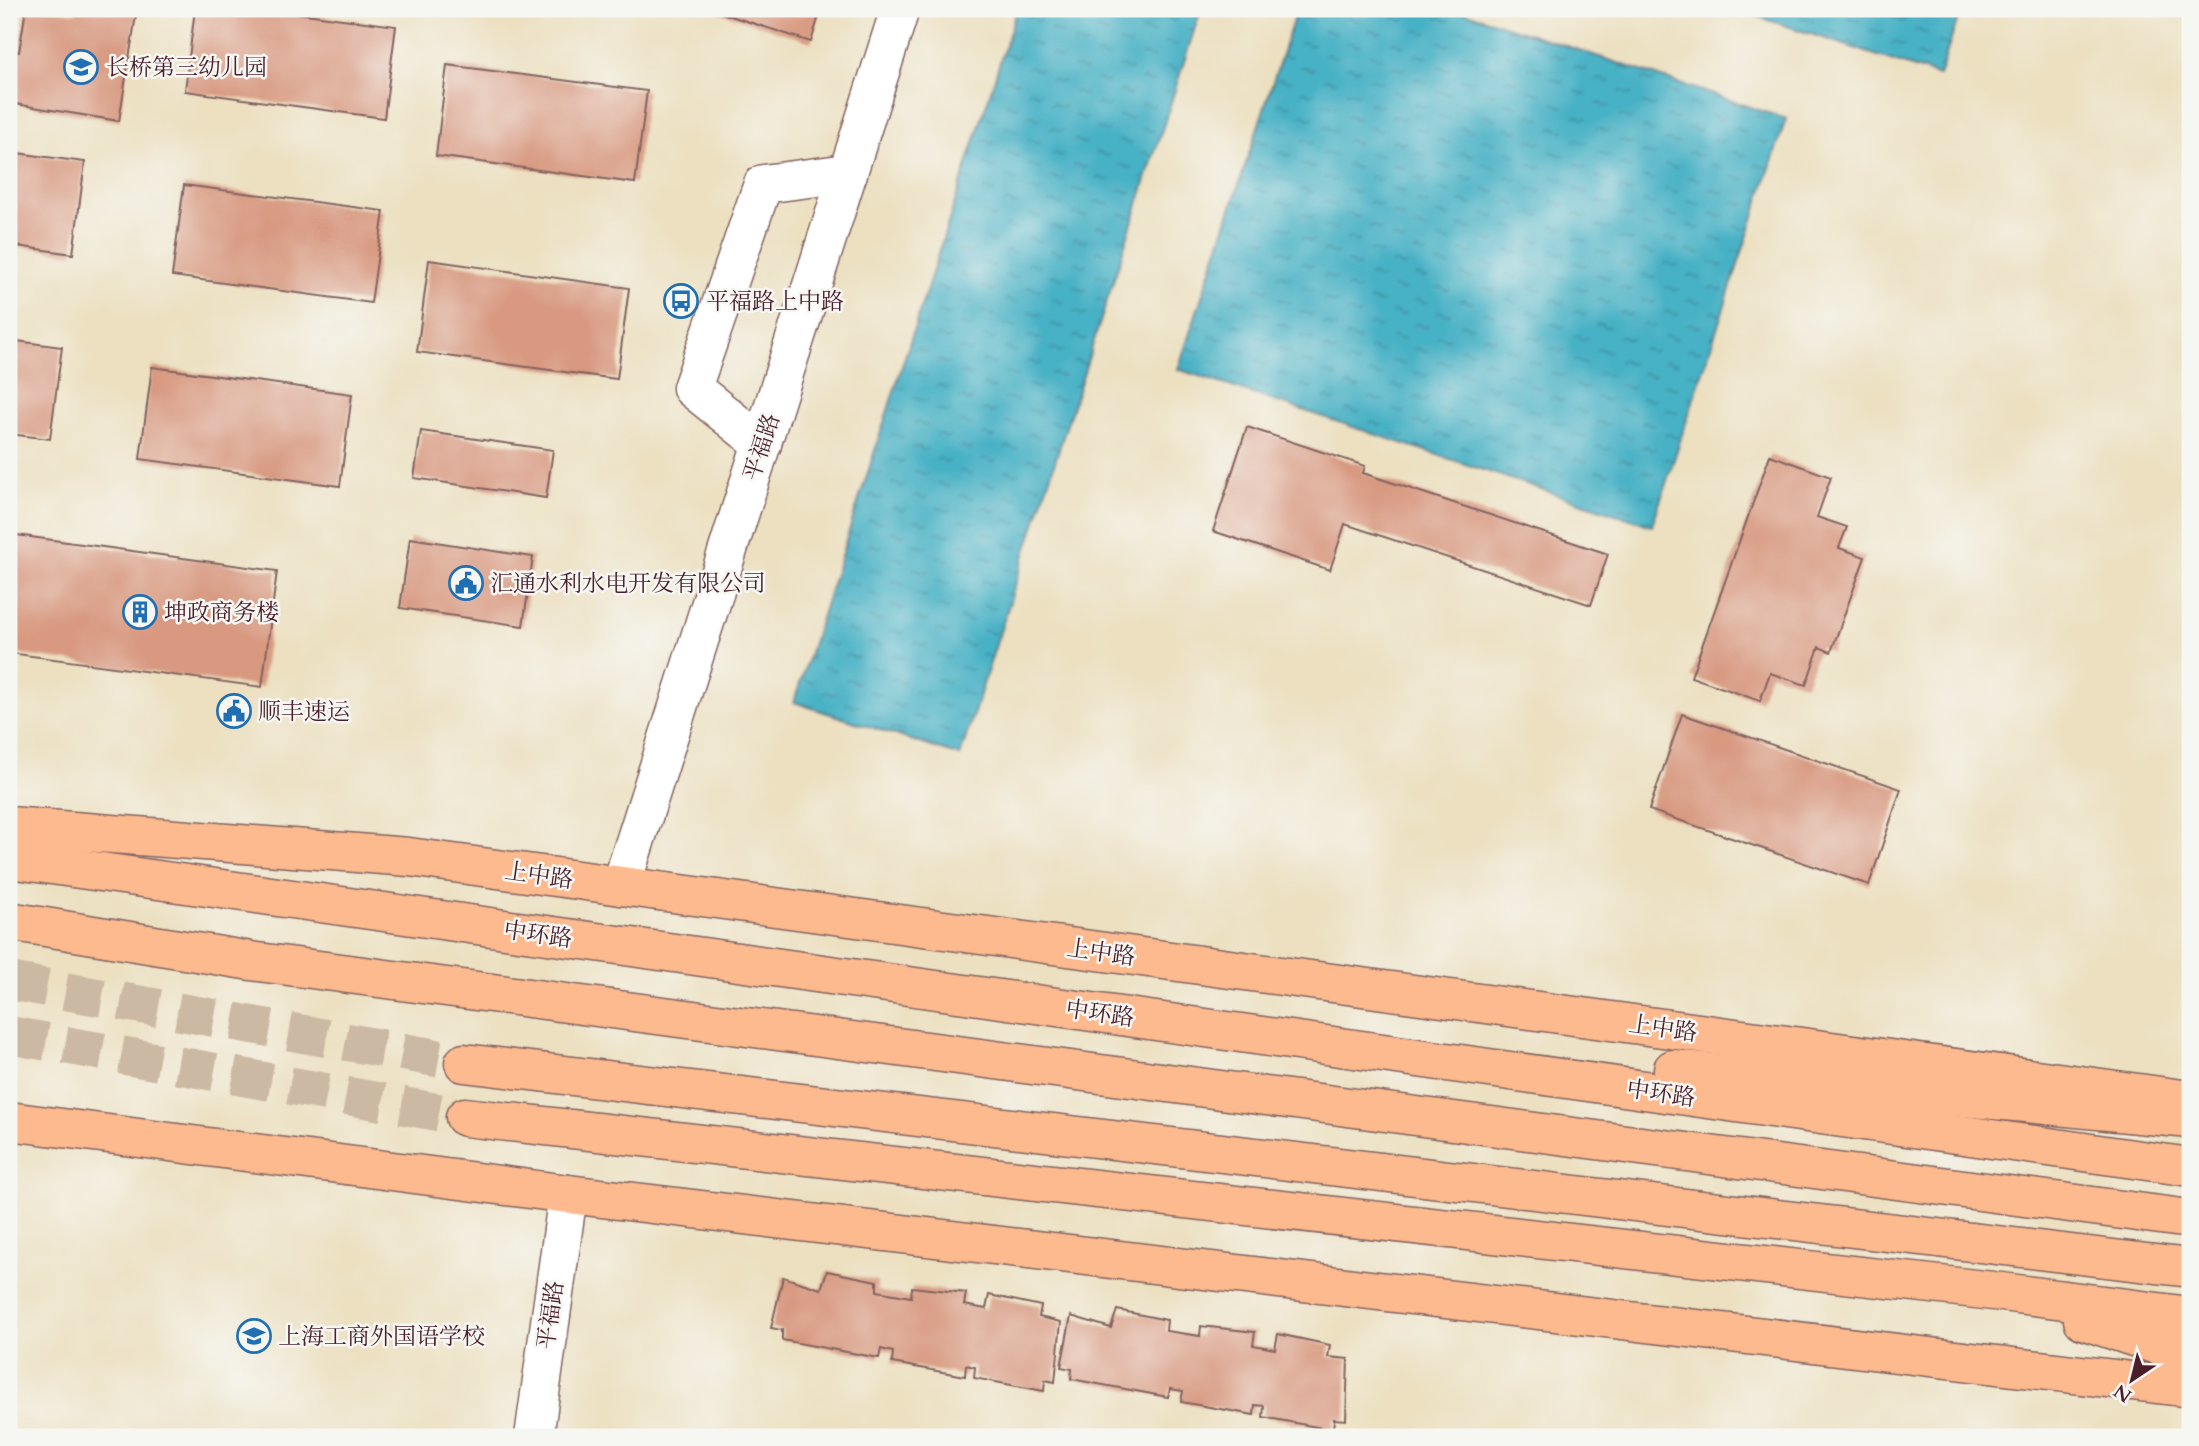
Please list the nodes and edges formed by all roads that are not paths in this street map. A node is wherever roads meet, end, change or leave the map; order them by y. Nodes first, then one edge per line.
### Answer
1 (900, 9) edge
2 (848, 173) junction
3 (762, 444) junction
4 (9, 826) edge
5 (9, 859) edge
6 (621, 886) junction
7 (9, 921) edge
8 (1131, 1018) junction
9 (464, 1063) tunnel mouth
10 (2190, 1100) edge
11 (465, 1117) tunnel mouth
12 (2190, 1119) edge
13 (9, 1121) edge
14 (2189, 1167) edge
15 (568, 1194) junction
16 (2184, 1218) edge
17 (2184, 1268) edge
18 (2002, 1292) junction
19 (2179, 1315) edge
20 (2190, 1356) edge
21 (2190, 1388) edge
22 (534, 1437) edge

1 - 2 street, 平福路
2 - 3 street, 平福路
2 - 3 street
3 - 6 street, 平福路
4 - 6 main road, 上中路
5 - 8 main road, 中环路
6 - 10 main road, 上中路
7 - 16 main road
8 - 12 main road
8 - 14 main road, 中环路
9 - 17 main road
11 - 18 main road
13 - 15 main road
15 - 21 main road
15 - 22 street, 平福路
18 - 19 main road
18 - 20 main road

